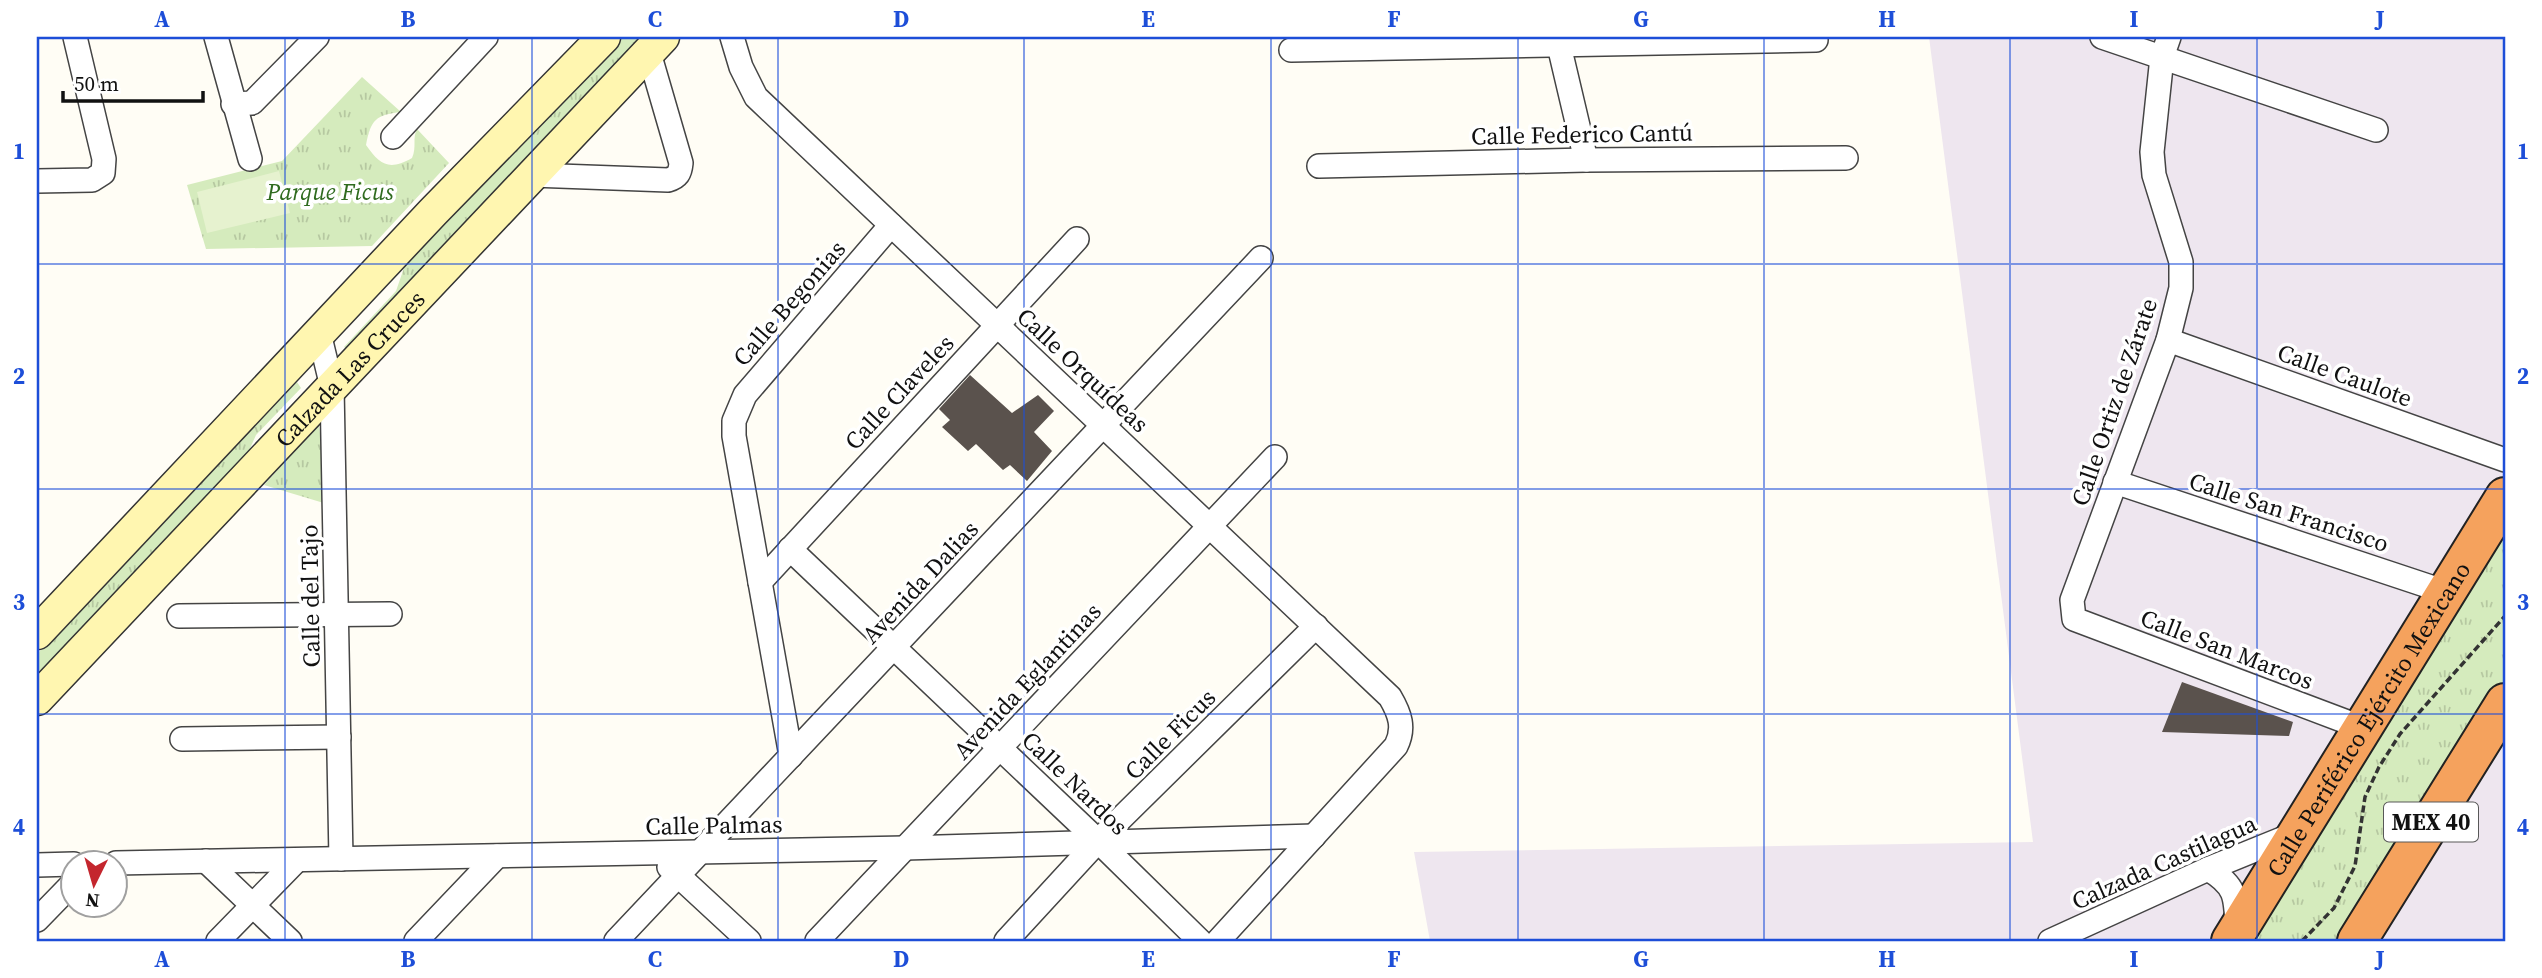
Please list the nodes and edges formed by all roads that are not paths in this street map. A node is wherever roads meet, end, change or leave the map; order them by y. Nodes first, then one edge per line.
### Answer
1 (75, 37) edge
2 (216, 37) edge
3 (317, 37) edge
4 (486, 37) edge
5 (732, 37) edge
6 (2102, 37) edge
7 (599, 38) edge
8 (1816, 40) dead end
9 (1559, 41) edge
10 (656, 45) edge
11 (2165, 47) edge
12 (1291, 50) dead end
13 (233, 104) junction
14 (2376, 130) dead end
15 (393, 137) dead end
16 (1846, 158) dead end
17 (250, 159) dead end
18 (1586, 160) junction
19 (1320, 166) dead end
20 (532, 175) junction
21 (37, 181) edge
22 (891, 225) junction
23 (1077, 239) dead end
24 (1261, 258) dead end
25 (997, 325) junction
26 (319, 333) junction
27 (2168, 340) junction
28 (332, 387) junction
29 (1104, 426) junction
30 (1275, 457) dead end
31 (2505, 460) edge
32 (2115, 482) junction
33 (2505, 497) edge
34 (1210, 526) junction
35 (790, 549) junction
36 (760, 582) junction
37 (2446, 592) junction
38 (390, 614) dead end
39 (336, 615) junction
40 (179, 616) dead end
41 (2074, 619) joint
42 (1316, 626) junction
43 (37, 633) edge
44 (894, 648) junction
45 (37, 699) edge
46 (2503, 709) edge
47 (2363, 728) junction
48 (339, 737) junction
49 (182, 739) dead end
50 (1000, 748) junction
51 (791, 756) junction
52 (2298, 832) junction
53 (1314, 836) junction
54 (1098, 841) junction
55 (905, 848) junction
56 (700, 851) junction
57 (654, 852) junction
58 (497, 856) junction
59 (341, 859) junction
60 (297, 860) junction
61 (205, 861) junction
62 (130, 863) edge
63 (60, 864) edge
64 (37, 865) edge
65 (2207, 869) junction
66 (678, 875) junction
67 (60, 896) edge
68 (252, 905) junction
69 (37, 920) edge
70 (2234, 936) edge
71 (218, 941) edge
72 (290, 941) edge
73 (416, 941) edge
74 (616, 941) edge
75 (749, 941) edge
76 (817, 941) edge
77 (1006, 941) edge
78 (1200, 941) edge
79 (1218, 941) edge
80 (2050, 941) edge
81 (2357, 941) edge

1 - 21 street
2 - 13 street
3 - 13 street
4 - 15 street
5 - 22 street, Calle Orquídeas
6 - 11 street
7 - 26 street, Calzada Las Cruces
8 - 9 street
9 - 12 street
9 - 18 street
10 - 20 street, Calzada Las Cruces
10 - 20 street
11 - 14 street
11 - 27 street, Calle Ortiz de Zárate
13 - 17 street
16 - 18 street, Calle Federico Cantú
18 - 19 street, Calle Federico Cantú
20 - 28 street, Calzada Las Cruces
22 - 25 street, Calle Orquídeas
22 - 36 street, Calle Begonias
23 - 25 street, Calle Claveles
24 - 29 street, Avenida Dalias
25 - 29 street, Calle Orquídeas
25 - 35 street, Calle Claveles
26 - 28 street, Calle del Tajo
26 - 43 street, Calzada Las Cruces
27 - 31 street, Calle Caulote
27 - 32 street, Calle Ortiz de Zárate
28 - 39 street, Calle del Tajo
28 - 45 street, Calzada Las Cruces
29 - 34 street, Calle Orquídeas
29 - 44 street, Avenida Dalias
30 - 34 street, Avenida Eglantinas
32 - 37 street, Calle San Francisco
32 - 41 street, Calle Ortiz de Zárate
33 - 37 highway, Calle Periférico Ejército Mexicano
34 - 42 street, Calle Orquídeas
34 - 50 street, Avenida Eglantinas
35 - 36 street, Calle Claveles
35 - 44 street, Calle Nardos
36 - 51 street
37 - 47 highway, Calle Periférico Ejército Mexicano
38 - 39 street
39 - 40 street
39 - 48 street, Calle del Tajo
41 - 47 street, Calle San Marcos
42 - 53 street, Calle Orquídeas
42 - 54 street, Calle Ficus
44 - 50 street, Calle Nardos
44 - 51 street, Avenida Dalias
46 - 81 highway, MEX 40
47 - 52 highway, Calle Periférico Ejército Mexicano
48 - 49 street
48 - 59 street, Calle del Tajo
50 - 54 street, Calle Nardos
50 - 55 street, Avenida Eglantinas
51 - 56 street, Avenida Dalias
52 - 65 street, Calzada Castilagua
52 - 70 highway, Calle Periférico Ejército Mexicano
53 - 54 street, Calle Palmas
53 - 79 street
54 - 55 street, Calle Palmas
54 - 77 street, Calle Ficus
54 - 78 street, Calle Nardos
55 - 56 street, Calle Palmas
55 - 76 street, Avenida Eglantinas
56 - 57 street, Calle Palmas
56 - 66 street, Avenida Dalias
57 - 58 street, Calle Palmas
57 - 66 street
58 - 59 street, Calle Palmas
58 - 73 street
59 - 60 street, Calle Palmas
60 - 61 street, Calle Palmas
60 - 68 street
61 - 62 street, Calle Palmas
61 - 68 street
63 - 64 street
65 - 70 street
65 - 80 street, Calzada Castilagua
66 - 74 street, Avenida Dalias
66 - 75 street
67 - 69 street
68 - 71 street
68 - 72 street

